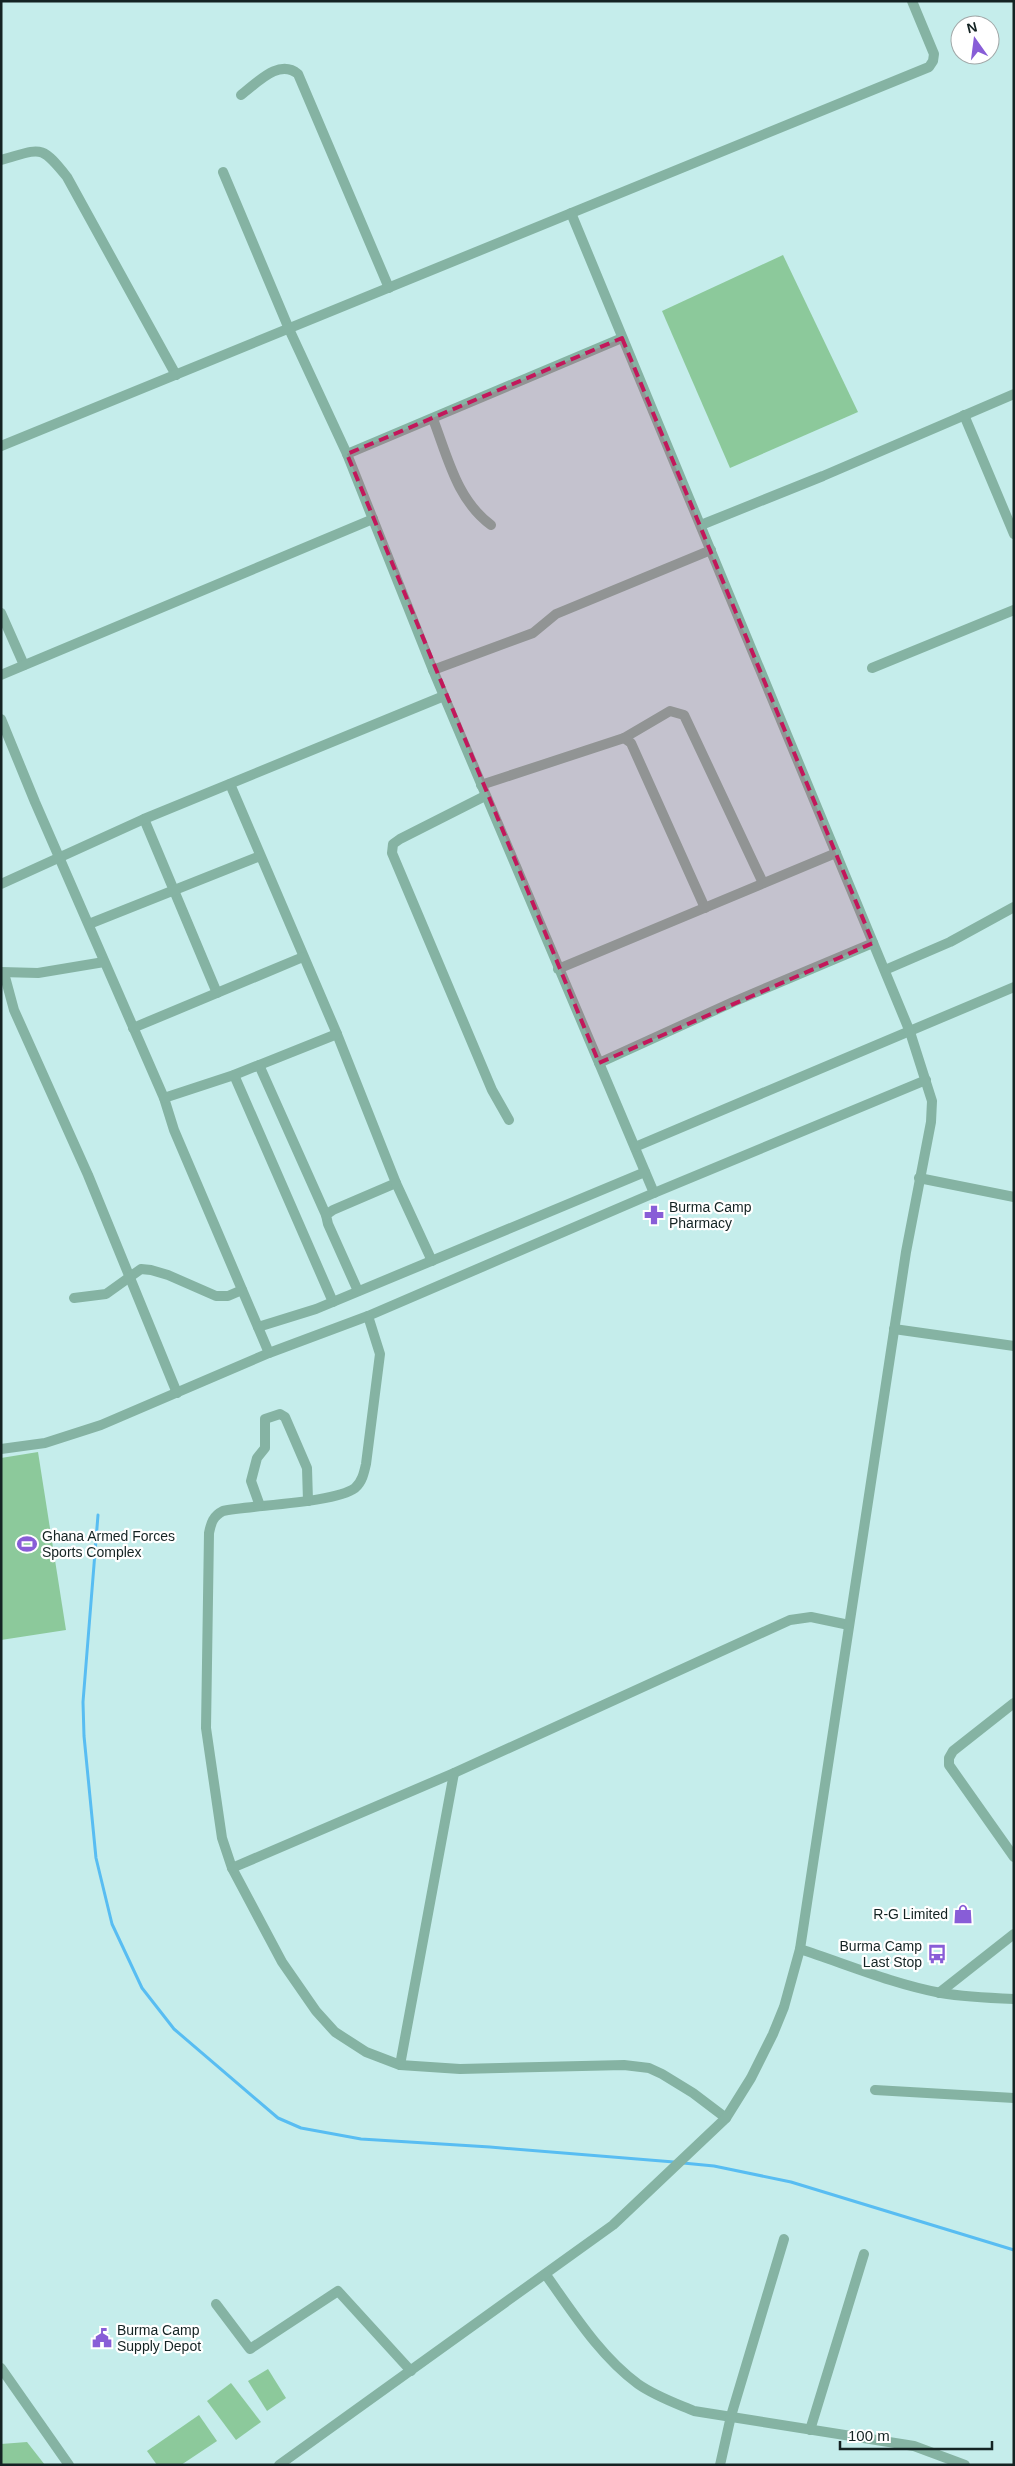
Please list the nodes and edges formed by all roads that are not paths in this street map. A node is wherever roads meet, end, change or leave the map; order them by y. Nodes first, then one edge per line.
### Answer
1 (912, 1) edge
2 (241, 95) dead end
3 (1, 160) edge
4 (223, 172) dead end
5 (571, 213) junction
6 (389, 288) junction
7 (289, 329) junction
8 (622, 338) junction
9 (176, 375) junction
10 (1014, 394) edge
11 (964, 415) junction
12 (433, 419) junction
13 (1, 446) edge
14 (347, 454) junction
15 (373, 518) junction
16 (491, 525) dead end
17 (701, 525) junction
18 (1014, 534) edge
19 (711, 550) junction
20 (1014, 610) edge
21 (1, 613) edge
22 (24, 665) junction
23 (872, 668) dead end
24 (433, 670) junction
25 (1, 675) edge
26 (444, 696) junction
27 (1, 719) edge
28 (624, 738) junction
29 (230, 784) junction
30 (481, 785) junction
31 (485, 796) junction
32 (144, 819) junction
33 (836, 853) junction
34 (260, 856) junction
35 (61, 858) junction
36 (763, 883) junction
37 (1, 884) edge
38 (173, 890) junction
39 (705, 908) junction
40 (1014, 908) edge
41 (89, 924) junction
42 (873, 943) junction
43 (303, 957) junction
44 (104, 962) junction
45 (558, 969) junction
46 (885, 970) junction
47 (3, 972) edge
48 (1014, 988) edge
49 (217, 992) junction
50 (133, 1028) junction
51 (910, 1032) junction
52 (337, 1034) junction
53 (599, 1063) junction
54 (259, 1065) junction
55 (234, 1075) junction
56 (926, 1080) junction
57 (164, 1098) junction
58 (509, 1120) dead end
59 (635, 1147) junction
60 (645, 1172) junction
61 (919, 1178) junction
62 (396, 1183) junction
63 (654, 1193) junction
64 (1014, 1197) edge
65 (326, 1215) junction
66 (432, 1261) junction
67 (130, 1275) junction
68 (242, 1290) junction
69 (358, 1291) junction
70 (74, 1298) dead end
71 (333, 1302) junction
72 (368, 1316) junction
73 (258, 1327) junction
74 (894, 1329) junction
75 (1014, 1346) edge
76 (269, 1353) junction
77 (177, 1393) junction
78 (1, 1449) edge
79 (308, 1500) junction
80 (260, 1506) junction
81 (849, 1625) junction
82 (1014, 1703) edge
83 (454, 1773) junction
84 (1014, 1856) edge
85 (232, 1868) junction
86 (1014, 1934) edge
87 (800, 1948) junction
88 (939, 1992) junction
89 (1014, 1999) edge
90 (400, 2065) junction
91 (874, 2090) dead end
92 (1014, 2098) edge
93 (726, 2118) junction
94 (784, 2239) dead end
95 (864, 2254) dead end
96 (546, 2275) junction
97 (216, 2304) dead end
98 (1, 2368) edge
99 (411, 2370) junction
100 (731, 2416) junction
101 (810, 2430) junction
102 (69, 2465) edge
103 (279, 2465) edge
104 (720, 2465) edge
105 (965, 2465) edge

1 - 5 street
2 - 6 street
3 - 9 street
4 - 7 street
5 - 6 street
5 - 8 street
6 - 7 street
7 - 9 street
7 - 14 street
8 - 12 street
8 - 17 street
9 - 13 street
10 - 11 street
11 - 17 street
11 - 18 street
12 - 14 street
12 - 16 street
14 - 15 street
15 - 22 street
15 - 24 street
17 - 19 street
19 - 24 street
19 - 33 street
20 - 23 street
21 - 22 street
22 - 25 street
24 - 26 street
26 - 29 street
26 - 30 street
27 - 35 street
28 - 30 street
28 - 36 street
28 - 39 street
29 - 32 street
29 - 34 street
30 - 31 street
31 - 45 street
31 - 58 street
32 - 35 street
32 - 38 street
33 - 36 street
33 - 42 street
34 - 38 street
34 - 43 street
35 - 37 street
35 - 41 street
36 - 39 street
38 - 41 street
38 - 49 street
39 - 45 street
40 - 46 street
41 - 44 street
42 - 46 street
42 - 53 street
43 - 49 street
43 - 52 street
44 - 47 street
44 - 50 street
45 - 53 street
46 - 51 street
47 - 67 street
48 - 51 street
49 - 50 street
50 - 57 street
51 - 56 street
51 - 59 street
52 - 54 street
52 - 62 street
53 - 59 street
54 - 55 street
54 - 65 street
55 - 57 street
55 - 71 street
56 - 61 street
56 - 63 street
57 - 68 street
59 - 60 street
60 - 63 street
60 - 66 street
61 - 64 street
61 - 74 street
62 - 65 street
62 - 66 street
63 - 72 street
65 - 69 street
66 - 69 street
67 - 68 street
67 - 70 street
67 - 77 street
68 - 73 street
69 - 71 street
71 - 73 street
72 - 76 street
72 - 79 street
73 - 76 street
74 - 75 street
74 - 81 street
76 - 77 street
77 - 78 street
79 - 80 street
79 - 80 street
80 - 85 street
81 - 83 street
81 - 87 street
82 - 84 street
83 - 85 street
83 - 90 street
85 - 90 street
86 - 88 street
87 - 88 street
87 - 93 street
88 - 89 street
90 - 93 street
91 - 92 street
93 - 96 street
94 - 100 street
95 - 101 street
96 - 99 street
96 - 100 street
97 - 99 street
98 - 102 street
99 - 103 street
100 - 101 street
100 - 104 street
101 - 105 street

